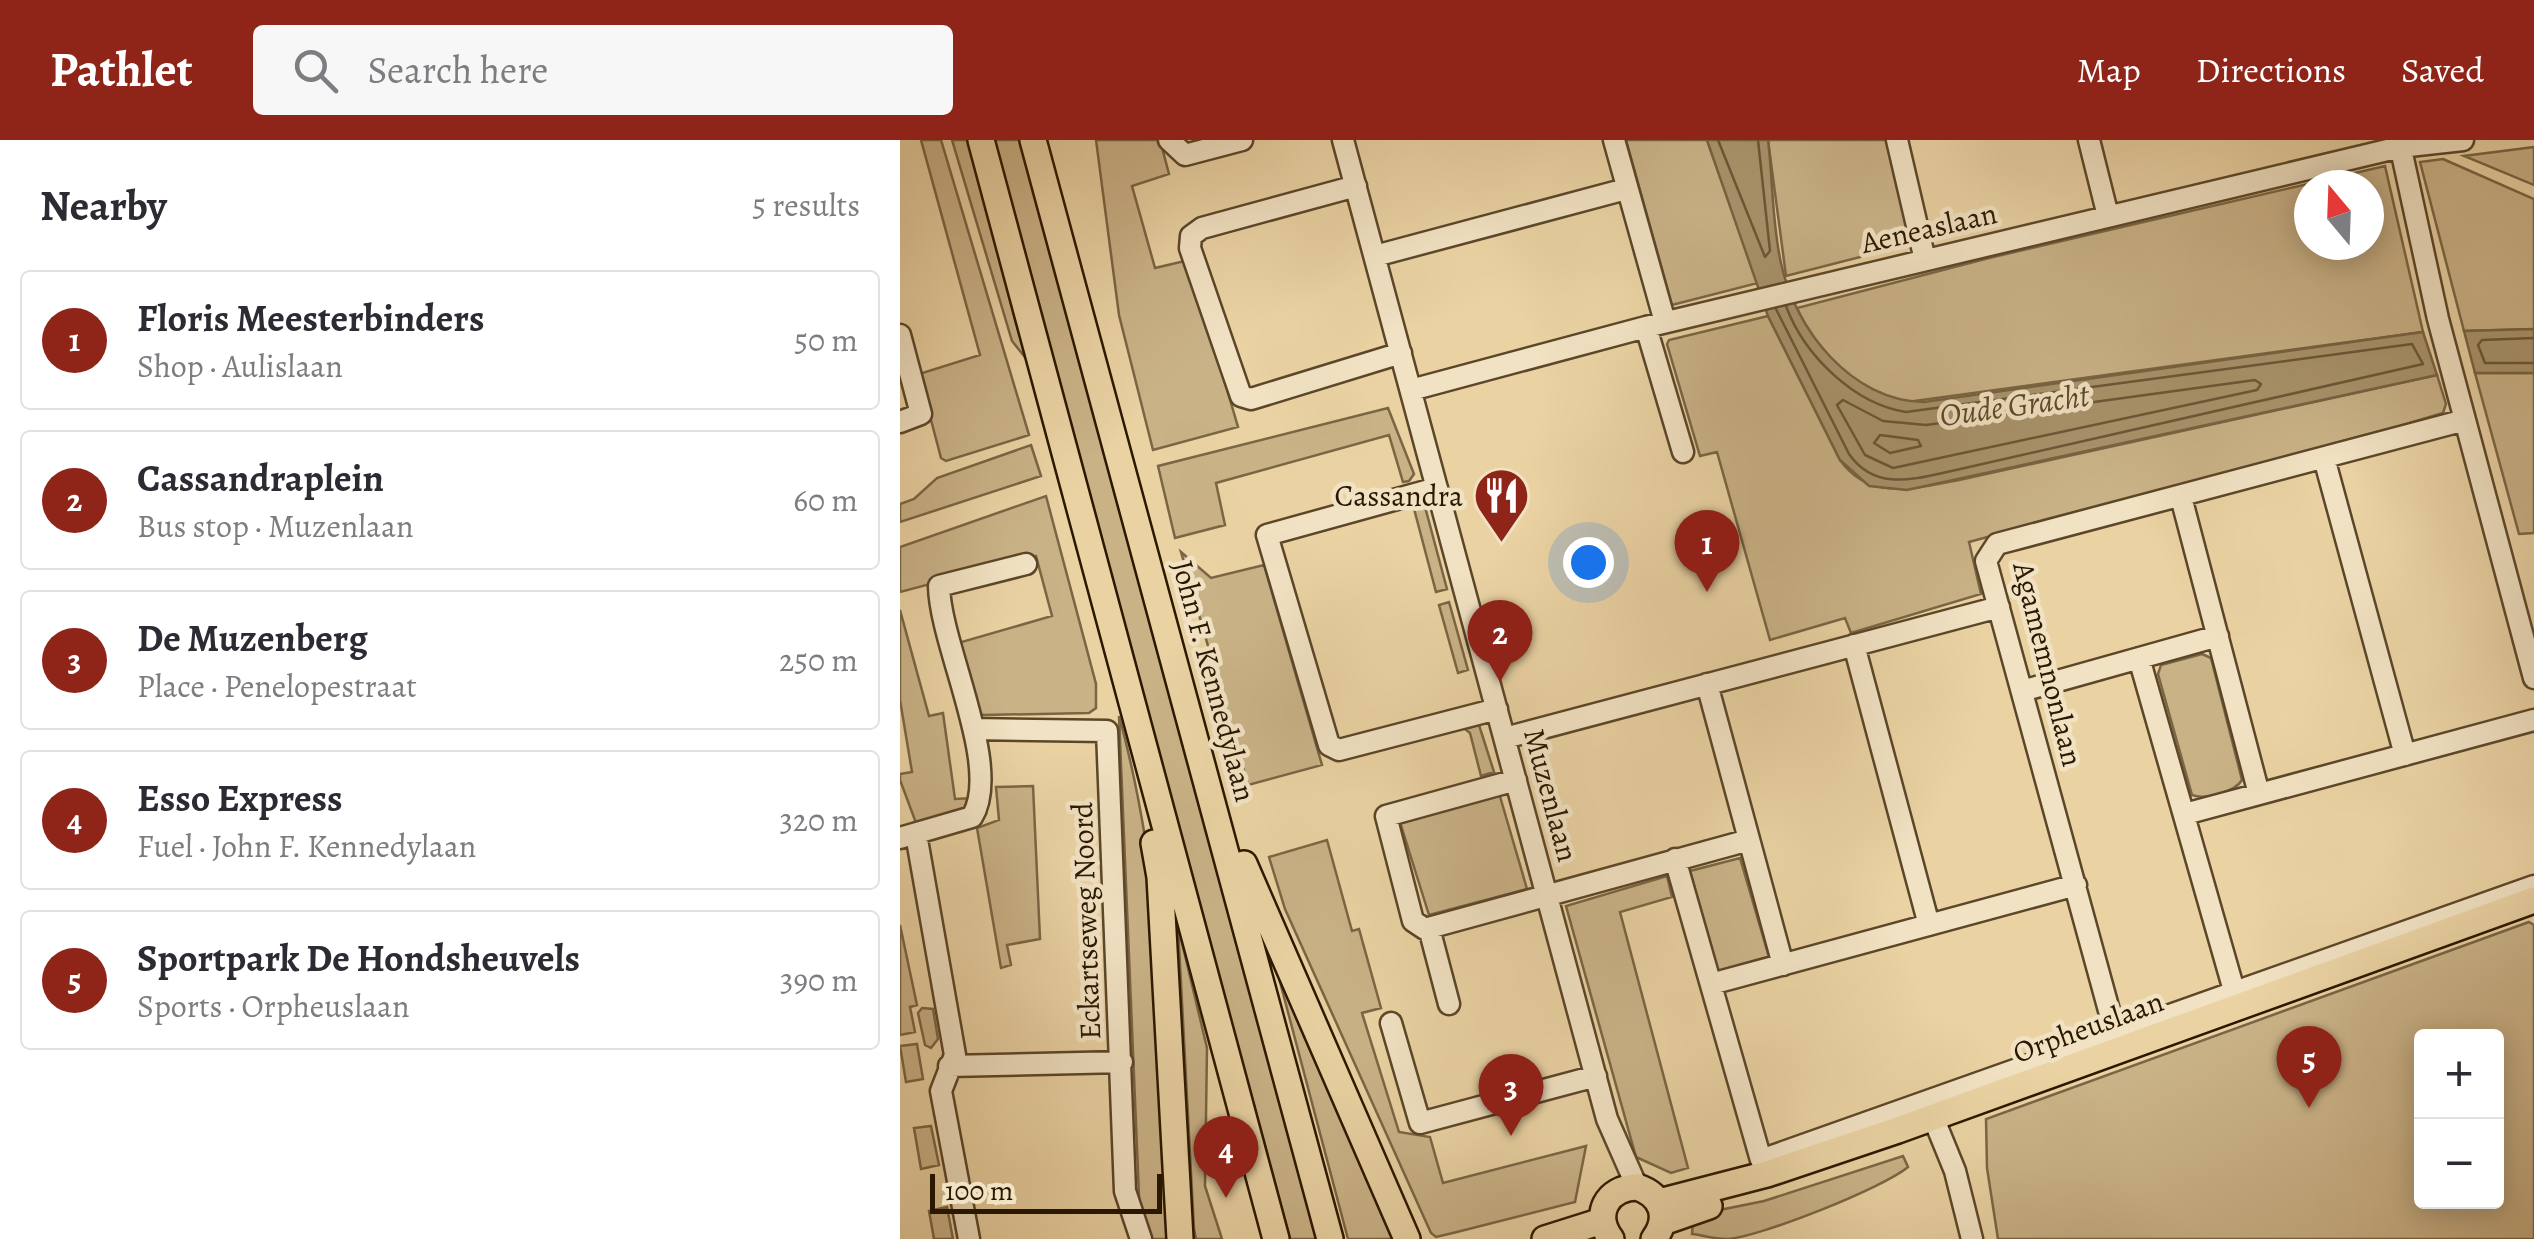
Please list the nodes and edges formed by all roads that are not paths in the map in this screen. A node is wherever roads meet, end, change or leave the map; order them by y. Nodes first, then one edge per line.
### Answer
1 (981, 140) edge
2 (1033, 140) edge
3 (1169, 140) edge
4 (1242, 140) edge
5 (1344, 140) edge
6 (1614, 140) edge
7 (1898, 140) edge
8 (2089, 140) edge
9 (2464, 140) edge
10 (2400, 143) edge
11 (1356, 186) junction
12 (1626, 189) junction
13 (2108, 216) junction
14 (1375, 256) junction
15 (1925, 260) junction
16 (1656, 325) junction
17 (900, 335) edge
18 (1401, 353) junction
19 (1411, 390) junction
20 (2465, 420) junction
21 (900, 422) edge
22 (1683, 452) dead end
23 (2324, 458) junction
24 (1437, 488) junction
25 (2181, 497) junction
26 (1026, 564) dead end
27 (1999, 607) junction
28 (2218, 636) junction
29 (1854, 644) junction
30 (2139, 658) junction
31 (2534, 678) edge
32 (1707, 684) junction
33 (2022, 691) junction
34 (1497, 709) junction
35 (2534, 720) edge
36 (974, 730) junction
37 (1505, 738) junction
38 (1145, 754) junction
39 (2405, 755) junction
40 (1204, 767) junction
41 (1516, 780) junction
42 (2260, 794) junction
43 (2185, 814) junction
44 (905, 832) edge
45 (1749, 840) junction
46 (1675, 859) junction
47 (2076, 886) junction
48 (2534, 886) edge
49 (1547, 896) junction
50 (2534, 900) edge
51 (2534, 916) edge
52 (1928, 925) junction
53 (1429, 928) junction
54 (1783, 965) junction
55 (1712, 984) junction
56 (2235, 994) junction
57 (1449, 1004) dead end
58 (1391, 1023) dead end
59 (2116, 1036) junction
60 (1122, 1062) junction
61 (950, 1066) junction
62 (1596, 1076) junction
63 (1936, 1124) junction
64 (1626, 1189) junction
65 (1659, 1221) edge
66 (1608, 1234) edge
67 (969, 1239) edge
68 (1141, 1239) edge
69 (1180, 1239) edge
70 (1276, 1239) edge
71 (1330, 1239) edge
72 (1407, 1239) edge
73 (1545, 1239) edge
74 (1972, 1239) edge

1 - 38 main road
2 - 40 main road, John F. Kennedylaan
3 - 4 street
5 - 11 street, Muzenlaan
6 - 12 street
7 - 15 street
8 - 13 street
9 - 10 street, Aeneaslaan
10 - 13 street, Aeneaslaan
10 - 20 street
11 - 14 street, Muzenlaan
11 - 18 street
12 - 14 street
12 - 16 street
13 - 15 street, Aeneaslaan
14 - 18 street, Muzenlaan
15 - 16 street, Aeneaslaan
16 - 19 street, Aeneaslaan
16 - 22 street
17 - 21 street
18 - 19 street, Muzenlaan
19 - 24 street, Muzenlaan
20 - 23 street, Agamemnonlaan
20 - 31 street
23 - 25 street, Agamemnonlaan
23 - 39 street
24 - 34 street, Muzenlaan
24 - 34 street
25 - 27 street, Agamemnonlaan
25 - 28 street
26 - 36 street
27 - 29 street
27 - 33 street, Agamemnonlaan
28 - 30 street
28 - 42 street
29 - 32 street
29 - 52 street
30 - 33 street
30 - 43 street
32 - 37 street
32 - 45 street
33 - 47 street, Agamemnonlaan
34 - 37 street, Muzenlaan
35 - 39 street
36 - 44 street
36 - 60 street, Eckartseweg Noord
37 - 41 street, Muzenlaan
38 - 69 main road
38 - 70 main road
39 - 42 street
40 - 71 main road, John F. Kennedylaan
40 - 72 main road
41 - 49 street, Muzenlaan
41 - 53 street
42 - 43 street
43 - 56 street
44 - 61 street
45 - 46 street
45 - 54 street
46 - 49 street
46 - 55 street
47 - 52 street
47 - 59 street, Agamemnonlaan
48 - 56 street, Orpheuslaan
49 - 53 street
49 - 62 street, Muzenlaan
50 - 63 main road, Orpheuslaan
51 - 63 main road, Orpheuslaan
52 - 54 street
53 - 57 street
54 - 55 street
55 - 59 street, Orpheuslaan
56 - 59 street, Orpheuslaan
58 - 62 street
60 - 61 street
60 - 68 street, Eckartseweg Noord
61 - 67 street
62 - 64 street, Muzenlaan
63 - 65 main road, Orpheuslaan
63 - 74 street
64 - 65 main road
64 - 66 main road
66 - 73 main road

